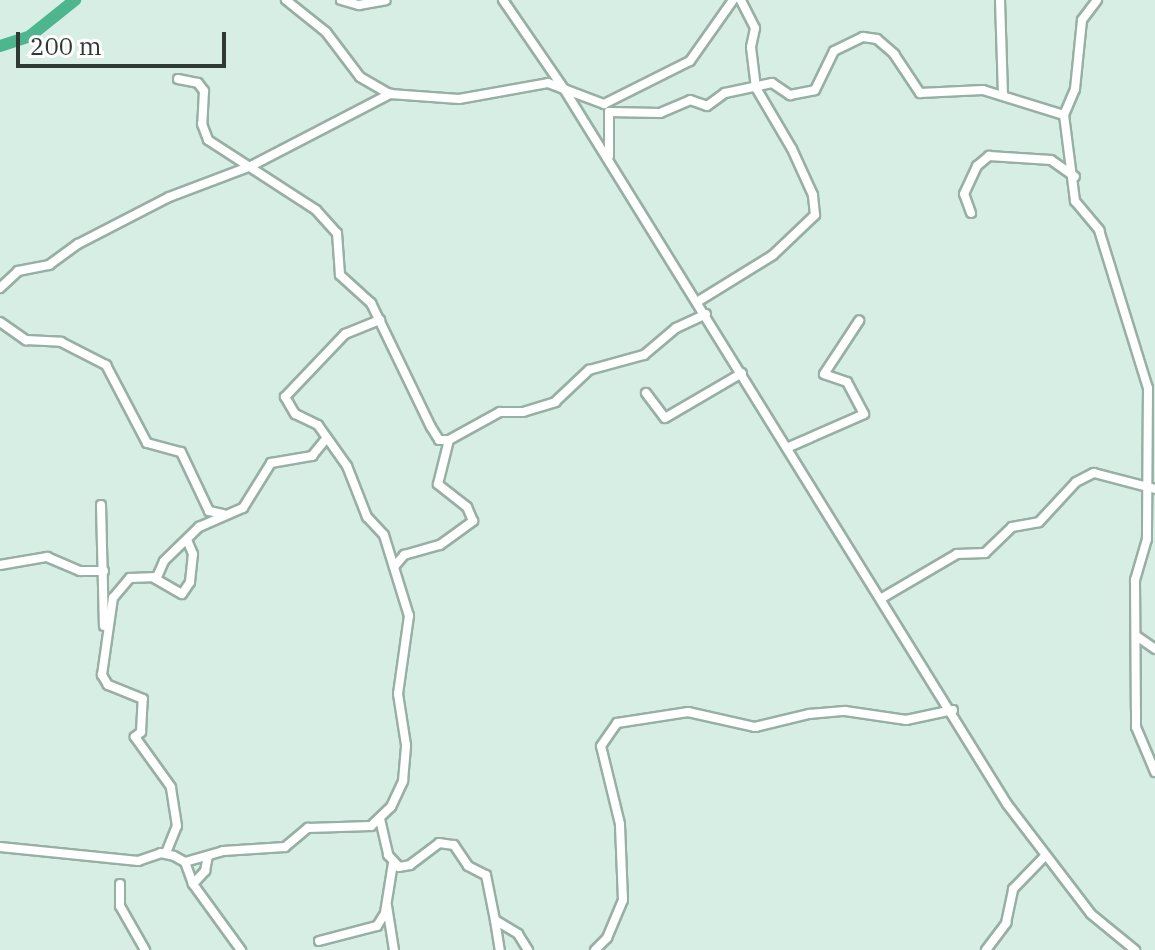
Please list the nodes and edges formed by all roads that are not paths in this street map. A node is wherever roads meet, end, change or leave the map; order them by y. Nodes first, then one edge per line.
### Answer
1 (286, 0) edge
2 (341, 0) edge
3 (386, 0) edge
4 (503, 0) edge
5 (733, 0) edge
6 (741, 0) edge
7 (1000, 0) edge
8 (1097, 0) edge
9 (178, 79) dead end
10 (756, 88) junction
11 (564, 89) junction
12 (390, 94) junction
13 (1003, 94) junction
14 (1064, 115) junction
15 (610, 165) junction
16 (251, 166) junction
17 (1075, 177) junction
18 (971, 213) dead end
19 (0, 288) edge
20 (697, 302) junction
21 (706, 314) junction
22 (380, 320) junction
23 (859, 321) dead end
24 (0, 322) edge
25 (742, 373) junction
26 (646, 393) dead end
27 (325, 440) junction
28 (449, 440) junction
29 (789, 447) junction
30 (1151, 489) edge
31 (101, 505) dead end
32 (223, 514) junction
33 (187, 540) junction
34 (0, 565) edge
35 (393, 568) junction
36 (104, 571) junction
37 (154, 578) junction
38 (882, 598) junction
39 (104, 630) junction
40 (1138, 637) junction
41 (1155, 649) edge
42 (953, 710) junction
43 (1155, 772) edge
44 (380, 818) junction
45 (0, 847) edge
46 (166, 853) junction
47 (208, 856) junction
48 (1044, 857) junction
49 (185, 862) junction
50 (393, 863) junction
51 (120, 884) dead end
52 (193, 884) junction
53 (387, 905) junction
54 (495, 920) junction
55 (506, 928) junction
56 (499, 938) junction
57 (319, 941) dead end
58 (602, 948) edge
59 (145, 950) edge
60 (241, 950) edge
61 (394, 950) edge
62 (500, 950) edge
63 (528, 950) edge
64 (986, 950) edge
65 (1135, 950) edge

1 - 12 street
2 - 3 street
4 - 11 street
5 - 11 street
6 - 10 street
7 - 13 street
8 - 14 street
9 - 16 street
10 - 13 street
10 - 15 street
10 - 20 street
11 - 12 street
11 - 15 street
12 - 16 street
13 - 14 street
14 - 17 street
15 - 20 street
16 - 19 street
16 - 22 street
17 - 18 street
17 - 30 street
20 - 21 street
21 - 25 street
21 - 28 street
22 - 27 street
22 - 28 street
23 - 29 street
24 - 32 street
25 - 26 street
25 - 29 street
27 - 32 street
27 - 35 street
28 - 35 street
29 - 38 street
30 - 38 street
30 - 40 street
31 - 36 street
32 - 33 street
33 - 37 street
33 - 37 street
34 - 36 street
35 - 44 street
36 - 39 street
37 - 39 street
38 - 42 street
39 - 46 street
40 - 41 street
40 - 43 street
42 - 48 street
42 - 58 street
44 - 47 street
44 - 50 street
45 - 46 street
46 - 49 street
47 - 49 street
47 - 52 street
48 - 64 street
48 - 65 street
49 - 52 street
50 - 53 street
50 - 54 street
51 - 59 street
52 - 60 street
53 - 57 street
53 - 61 street
54 - 55 street
54 - 56 street
55 - 56 street
55 - 63 street
56 - 62 street

